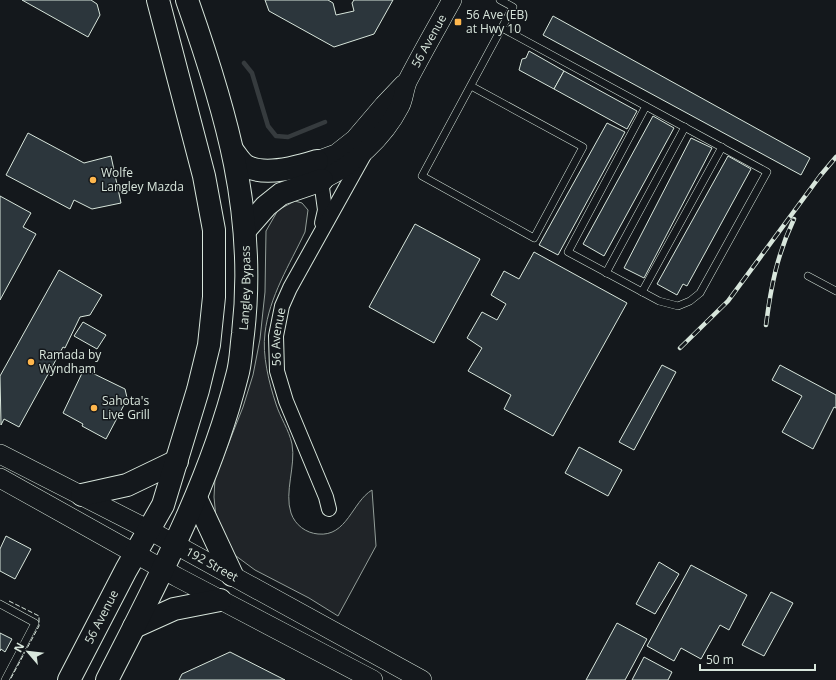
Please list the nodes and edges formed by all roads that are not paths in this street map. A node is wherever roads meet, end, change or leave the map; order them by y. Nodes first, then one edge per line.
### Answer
1 (158, 0) edge
2 (187, 0) edge
3 (452, 0) edge
4 (500, 0) edge
5 (502, 28) junction
6 (407, 82) junction
7 (470, 86) junction
8 (646, 106) junction
9 (685, 127) junction
10 (722, 147) junction
11 (368, 148) junction
12 (233, 151) junction
13 (319, 170) junction
14 (245, 230) junction
15 (319, 235) junction
16 (606, 273) junction
17 (808, 276) dead end
18 (836, 291) edge
19 (642, 292) junction
20 (0, 454) edge
21 (177, 462) junction
22 (0, 478) edge
23 (82, 495) junction
24 (196, 498) junction
25 (329, 509) dead end
26 (150, 530) junction
27 (174, 544) junction
28 (136, 554) junction
29 (162, 569) junction
30 (232, 574) junction
31 (220, 600) junction
32 (0, 604) edge
33 (134, 627) junction
34 (364, 678) edge
35 (5, 680) edge
36 (69, 680) edge
37 (107, 680) edge
38 (422, 680) edge

1 - 21 highway
2 - 12 highway, Langley Bypass
3 - 6 main road, 56 Avenue
4 - 5 lane
5 - 7 lane
5 - 8 lane
6 - 11 main road, 56 Avenue
6 - 13 main road, 56 Avenue
7 - 7 lane
8 - 9 lane
8 - 16 lane
9 - 10 lane
9 - 16 lane
10 - 19 lane
10 - 19 lane
11 - 13 main road, 56 Avenue
11 - 15 street, 56 Avenue
12 - 13 highway
12 - 14 highway, Langley Bypass
13 - 14 highway
13 - 15 street, 56 Avenue
14 - 24 highway, Langley Bypass
15 - 25 street, 56 Avenue
16 - 19 lane
17 - 18 lane
20 - 23 main road, 192 Street
21 - 23 highway
21 - 26 highway
22 - 28 main road
23 - 26 main road, 192 Street
24 - 27 highway, Langley Bypass
24 - 30 highway
26 - 27 main road, 192 Street
26 - 28 highway
27 - 29 highway, Langley Bypass
27 - 30 main road, 192 Street
28 - 29 main road
28 - 36 highway, 56 Avenue
29 - 31 main road
29 - 33 highway
30 - 38 main road, 192 Street
31 - 33 highway
31 - 34 main road
32 - 35 lane
33 - 37 highway

